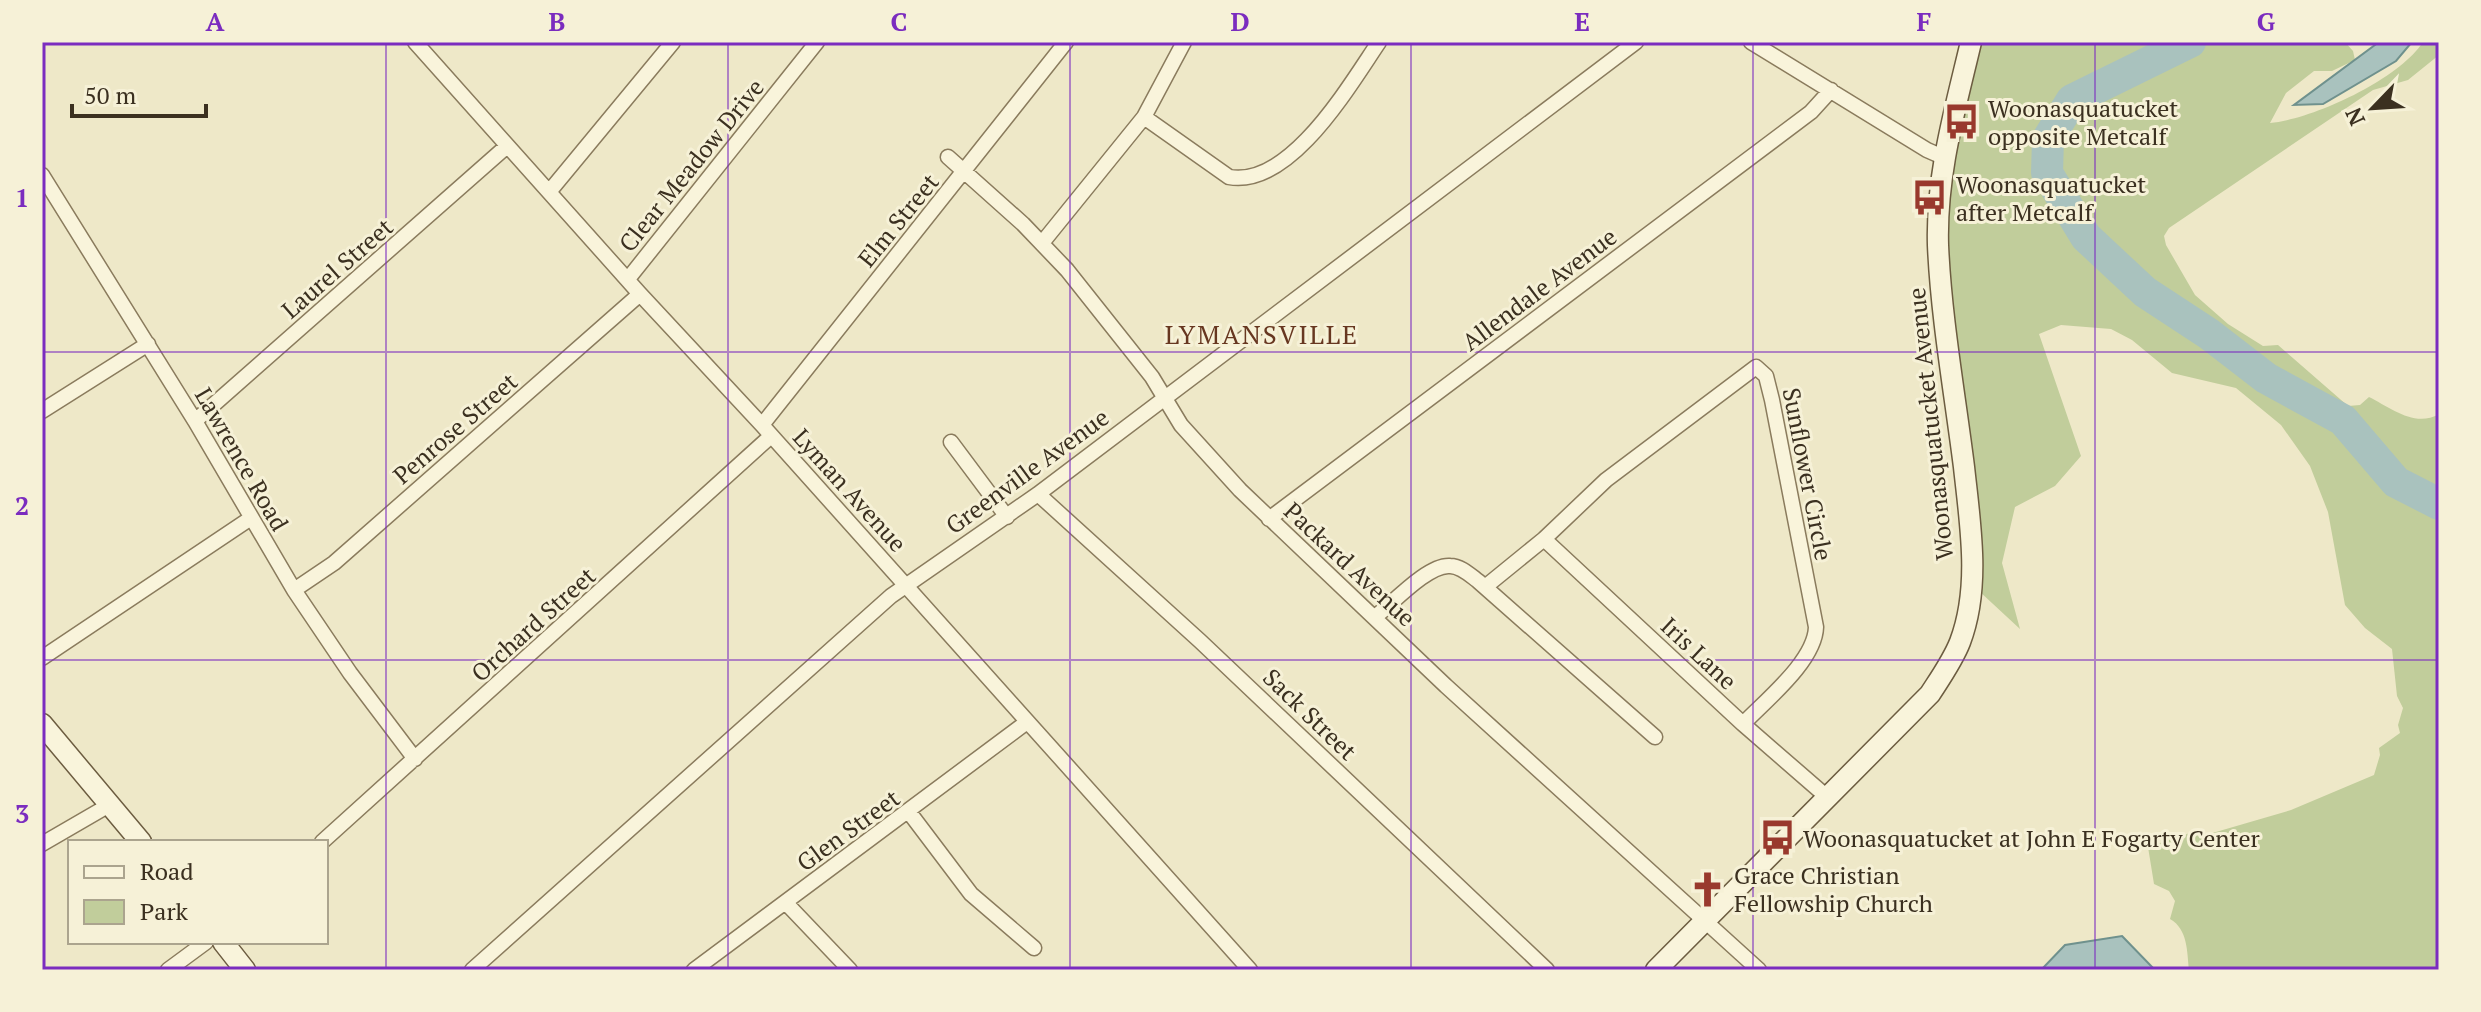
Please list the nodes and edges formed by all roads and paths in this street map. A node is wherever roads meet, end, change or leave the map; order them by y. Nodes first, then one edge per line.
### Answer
1 (415, 42) edge
2 (673, 42) edge
3 (817, 42) edge
4 (1066, 42) edge
5 (1184, 42) edge
6 (1379, 42) edge
7 (1636, 42) edge
8 (1751, 42) edge
9 (1971, 42) edge
10 (1770, 47) edge
11 (1831, 90) junction
12 (1144, 117) junction
13 (507, 146) junction
14 (948, 157) dead end
15 (1943, 157) junction
16 (964, 172) junction
17 (42, 175) edge
18 (549, 192) junction
19 (1042, 243) junction
20 (628, 279) junction
21 (640, 294) junction
22 (148, 344) junction
23 (1164, 398) junction
24 (42, 411) edge
25 (195, 421) junction
26 (767, 430) junction
27 (951, 442) dead end
28 (1038, 494) junction
29 (1007, 517) junction
30 (251, 518) junction
31 (1269, 519) junction
32 (1544, 539) junction
33 (906, 585) junction
34 (1485, 587) junction
35 (294, 590) junction
36 (1375, 617) junction
37 (42, 658) edge
38 (1027, 722) junction
39 (42, 724) edge
40 (1743, 724) junction
41 (1655, 737) dead end
42 (415, 759) junction
43 (1827, 797) junction
44 (111, 804) junction
45 (909, 812) junction
46 (139, 840) edge
47 (324, 840) edge
48 (42, 844) edge
49 (786, 903) junction
50 (1705, 920) junction
51 (203, 944) edge
52 (225, 944) edge
53 (1034, 948) dead end
54 (168, 970) edge
55 (245, 970) edge
56 (472, 970) edge
57 (694, 970) edge
58 (850, 970) edge
59 (1250, 970) edge
60 (1547, 970) edge
61 (1656, 970) edge
62 (1759, 970) edge

1 - 13 street, Lyman Avenue
2 - 18 street
3 - 20 street, Clear Meadow Drive
4 - 16 street, Elm Street
5 - 12 street
6 - 12 street
7 - 23 street, Greenville Avenue
8 - 10 street
9 - 15 street, Woonasquatucket Avenue
10 - 11 street
11 - 15 street
11 - 31 street, Allendale Avenue
12 - 19 street
13 - 18 street, Lyman Avenue
13 - 25 street, Laurel Street
14 - 16 street, Packard Avenue
15 - 43 street, Woonasquatucket Avenue
16 - 19 street, Packard Avenue
16 - 26 street, Elm Street
17 - 22 street, Lawrence Road
18 - 20 street, Lyman Avenue
19 - 23 street, Packard Avenue
20 - 21 street, Lyman Avenue
21 - 26 street, Lyman Avenue
21 - 35 street, Penrose Street
22 - 24 street
22 - 25 street, Lawrence Road
23 - 28 street, Greenville Avenue
23 - 31 street, Packard Avenue
25 - 30 street, Lawrence Road
26 - 33 street, Lyman Avenue
26 - 42 street, Orchard Street
27 - 29 street
28 - 29 street, Greenville Avenue
28 - 60 street, Sack Street
29 - 33 street, Greenville Avenue
30 - 35 street, Lawrence Road
30 - 37 street
31 - 36 street, Packard Avenue
32 - 34 street, Sunflower Circle
32 - 40 street, Iris Lane
32 - 40 street, Sunflower Circle
33 - 38 street, Lyman Avenue
33 - 56 street, Greenville Avenue
34 - 36 street
34 - 41 street
35 - 42 street, Lawrence Road
36 - 50 street, Packard Avenue
38 - 45 street, Glen Street
38 - 59 street, Lyman Avenue
39 - 44 street
40 - 43 street, Iris Lane
42 - 47 street, Orchard Street
43 - 50 street, Woonasquatucket Avenue
44 - 46 street
44 - 48 street
45 - 49 street, Glen Street
45 - 53 street
49 - 57 street, Glen Street
49 - 58 street
50 - 61 street, Woonasquatucket Avenue
50 - 62 street, Packard Avenue
51 - 54 street
52 - 55 street

